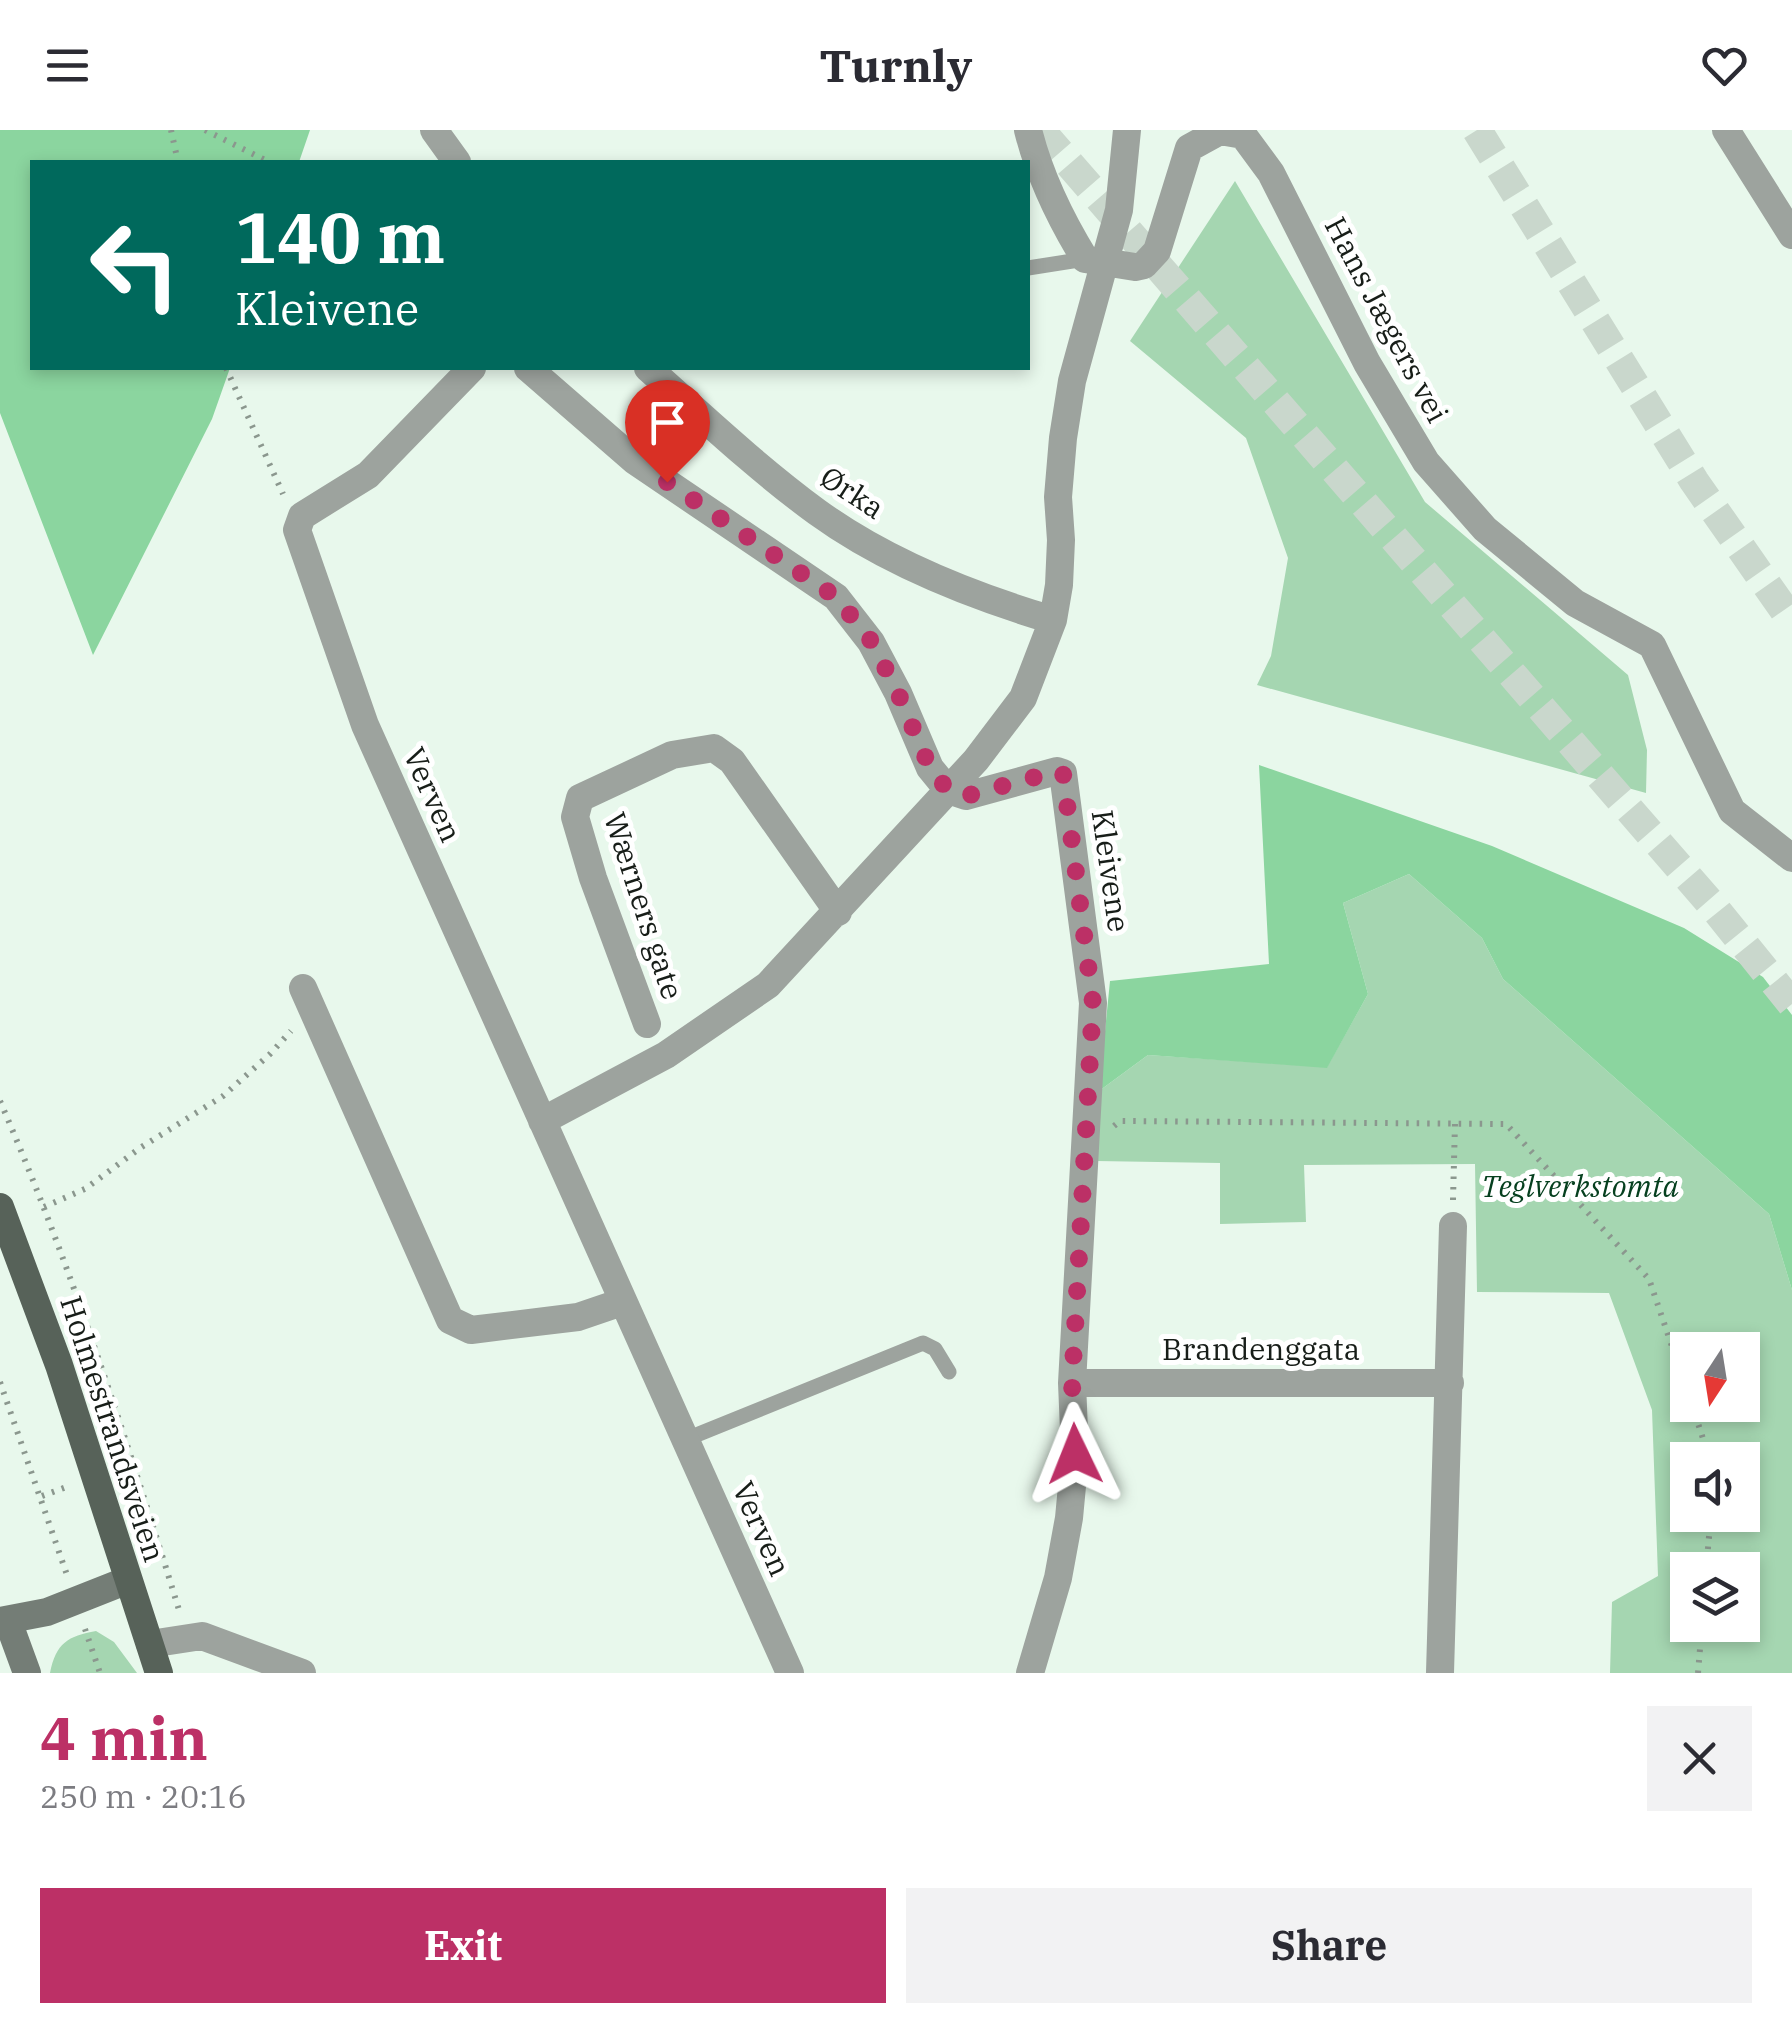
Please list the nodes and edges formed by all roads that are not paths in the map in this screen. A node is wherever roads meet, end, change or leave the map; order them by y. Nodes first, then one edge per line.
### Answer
1 (434, 130) edge
2 (1028, 130) edge
3 (1127, 130) edge
4 (1726, 130) edge
5 (456, 160) edge
6 (1792, 235) edge
7 (1094, 261) junction
8 (1030, 268) edge
9 (470, 370) edge
10 (530, 370) edge
11 (650, 370) edge
12 (1051, 628) junction
13 (948, 790) junction
14 (1792, 858) edge
15 (838, 912) junction
16 (308, 998) road end
17 (647, 1024) dead end
18 (542, 1121) junction
19 (0, 1207) edge
20 (1452, 1226) road end
21 (622, 1302) junction
22 (949, 1372) dead end
23 (1072, 1383) junction
24 (1450, 1383) junction
25 (684, 1440) junction
26 (128, 1580) junction
27 (4, 1621) edge
28 (150, 1644) junction
29 (27, 1673) edge
30 (159, 1673) edge
31 (302, 1673) edge
32 (790, 1673) edge
33 (1030, 1673) edge
34 (1440, 1673) edge

1 - 5 street
2 - 7 street
3 - 7 street
4 - 6 street
7 - 8 lane
7 - 12 street
7 - 14 street, Hans Jægers vei
9 - 18 street, Verven
10 - 13 street
11 - 12 street, Ørka
12 - 13 street
13 - 15 street, Wærners gate
13 - 23 street, Kleivene
15 - 17 street, Wærners gate
15 - 18 street, Wærners gate
16 - 21 street
18 - 21 street, Verven
19 - 26 main road, Holmestrandsveien
20 - 24 street
21 - 25 street, Verven
22 - 25 lane
23 - 24 street, Brandenggata
23 - 33 street, Kleivene
24 - 34 street
25 - 32 street, Verven
26 - 27 main road
26 - 28 main road, Holmestrandsveien
27 - 29 main road
28 - 30 main road, Holmestrandsveien
28 - 31 street

